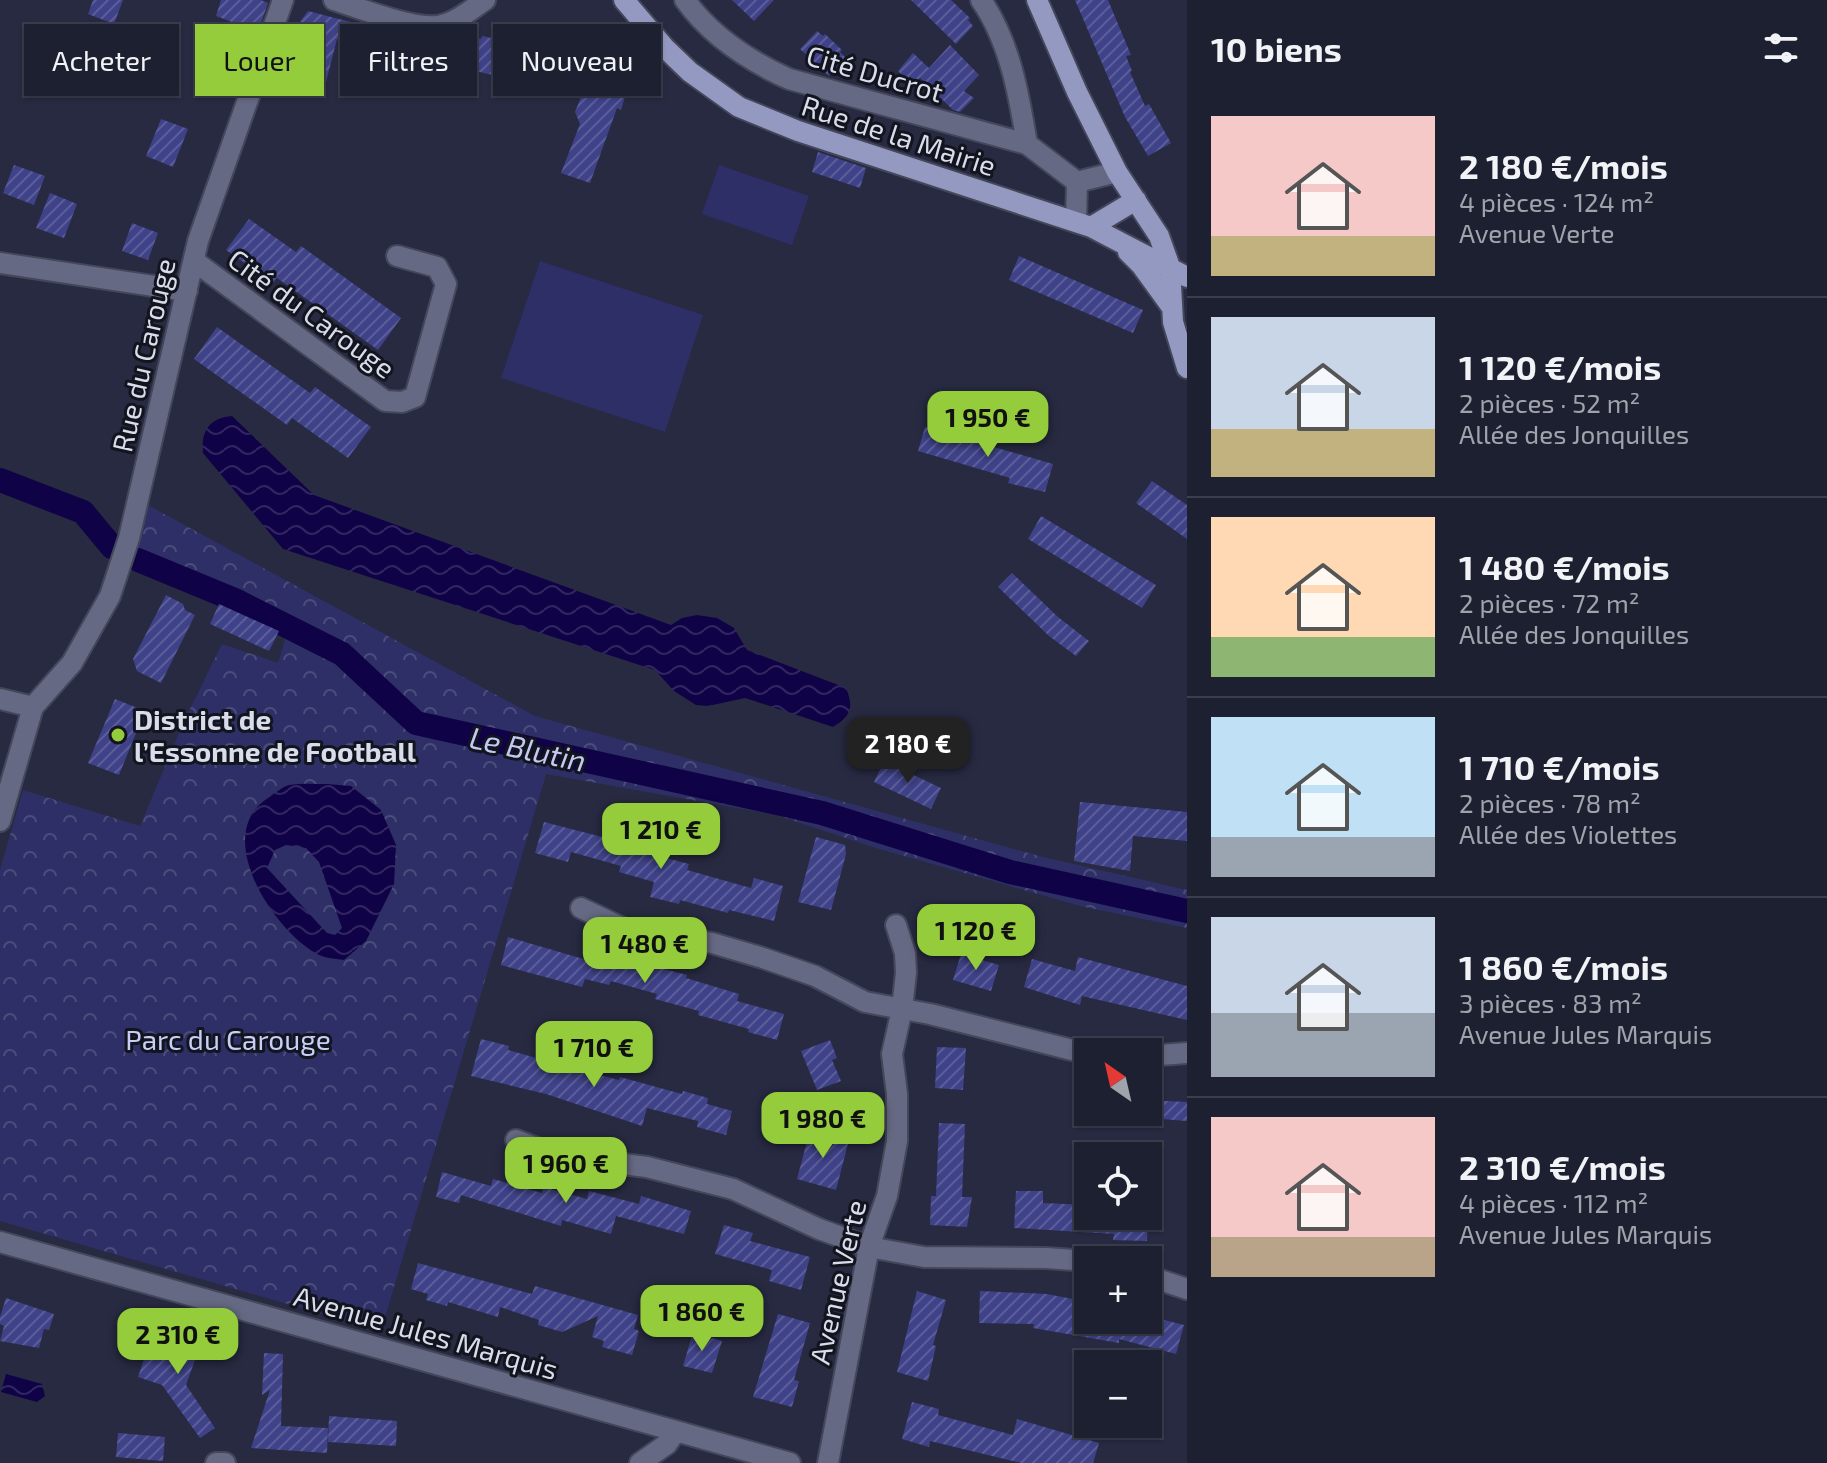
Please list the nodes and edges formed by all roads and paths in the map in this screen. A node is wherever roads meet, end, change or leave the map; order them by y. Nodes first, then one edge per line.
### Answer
1 (283, 0) edge
2 (334, 0) edge
3 (485, 0) edge
4 (624, 0) edge
5 (685, 0) edge
6 (981, 0) edge
7 (1037, 0) edge
8 (1027, 144) junction
9 (1113, 164) junction
10 (1077, 182) junction
11 (1136, 200) junction
12 (1084, 224) junction
13 (1119, 242) junction
14 (397, 256) dead end
15 (194, 261) junction
16 (0, 263) edge
17 (1178, 272) edge
18 (187, 291) junction
19 (1170, 305) junction
20 (1187, 368) edge
21 (0, 699) edge
22 (33, 707) junction
23 (0, 821) edge
24 (581, 908) dead end
25 (896, 925) dead end
26 (902, 1009) junction
27 (1074, 1051) edge
28 (1187, 1053) edge
29 (1162, 1055) edge
30 (516, 1140) dead end
31 (0, 1242) edge
32 (869, 1247) junction
33 (1074, 1260) edge
34 (1162, 1281) edge
35 (1187, 1289) edge
36 (675, 1432) junction
37 (216, 1463) edge
38 (225, 1463) edge
39 (640, 1463) edge
40 (790, 1463) edge
41 (828, 1463) edge

1 - 15 street, Rue du Carouge
2 - 3 street
4 - 12 main road, Rue de la Mairie
5 - 8 street, Cité Ducrot
6 - 8 street
7 - 9 main road
8 - 10 street, Cité Ducrot
9 - 10 street
9 - 11 main road
10 - 12 street
11 - 12 main road
11 - 17 main road
12 - 13 main road, Rue de la Mairie
13 - 17 main road, Rue de la Mairie
13 - 19 main road
14 - 15 street, Cité du Carouge
15 - 18 street, Rue du Carouge
16 - 18 street
17 - 19 main road
18 - 22 street, Rue du Carouge
19 - 20 main road
21 - 22 street
22 - 23 street
24 - 26 street
25 - 26 street, Avenue Verte
26 - 27 street
26 - 32 street, Avenue Verte
28 - 29 street
30 - 32 street
31 - 36 street, Avenue Jules Marquis
32 - 33 street
32 - 41 street, Avenue Verte
34 - 35 street
36 - 39 street
36 - 40 street, Avenue Jules Marquis
37 - 38 street

